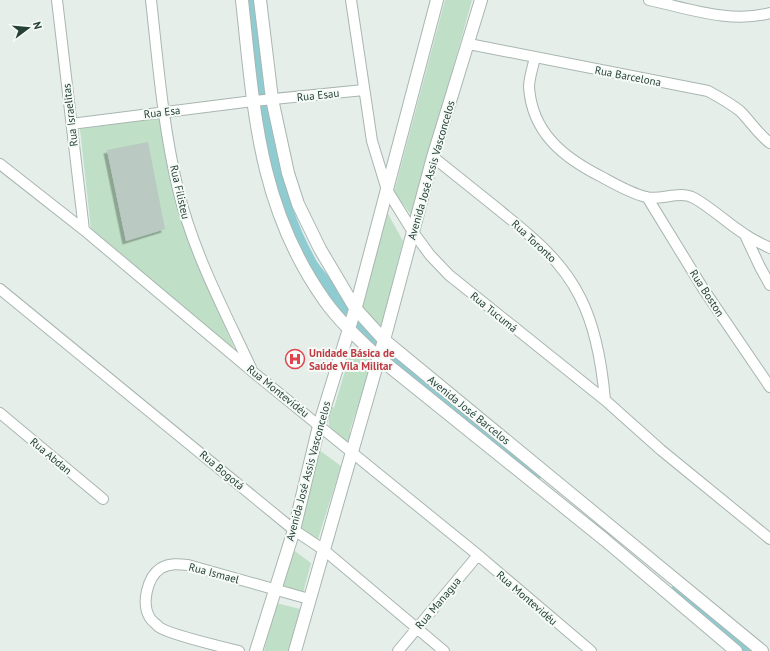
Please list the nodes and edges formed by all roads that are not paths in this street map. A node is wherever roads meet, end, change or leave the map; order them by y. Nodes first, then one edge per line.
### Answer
1 (57, 0) edge
2 (151, 0) edge
3 (242, 0) edge
4 (260, 0) edge
5 (351, 0) edge
6 (437, 0) edge
7 (481, 0) edge
8 (649, 0) edge
9 (770, 13) edge
10 (469, 44) junction
11 (535, 57) junction
12 (364, 90) junction
13 (263, 100) junction
14 (164, 112) junction
15 (71, 124) junction
16 (770, 143) edge
17 (433, 157) junction
18 (0, 164) edge
19 (387, 190) junction
20 (647, 198) junction
21 (84, 230) junction
22 (414, 232) junction
23 (745, 235) junction
24 (770, 248) edge
25 (770, 285) edge
26 (0, 289) edge
27 (351, 319) junction
28 (382, 348) junction
29 (253, 372) junction
30 (770, 387) edge
31 (605, 400) junction
32 (0, 413) edge
33 (319, 426) junction
34 (352, 452) junction
35 (103, 499) dead end
36 (294, 530) junction
37 (770, 539) edge
38 (324, 550) junction
39 (478, 555) junction
40 (274, 590) junction
41 (310, 599) junction
42 (416, 629) junction
43 (239, 651) edge
44 (256, 651) edge
45 (295, 651) edge
46 (398, 651) edge
47 (444, 651) edge
48 (591, 651) edge
49 (736, 651) edge
50 (762, 651) edge

1 - 15 street, Rua Israelitas
2 - 14 street, Rua Filisteu
3 - 13 street, Avenida José Barcelos
4 - 13 street, Avenida José Barcelos
5 - 12 street, Rua Tucumá
6 - 19 street, Avenida José Assis Vasconcelos
7 - 10 street, Avenida José Assis Vasconcelos
8 - 9 street
10 - 11 street, Rua Barcelona
10 - 17 street, Avenida José Assis Vasconcelos
11 - 16 street, Rua Barcelona
11 - 20 street
12 - 13 street, Rua Esau
12 - 19 street, Rua Tucumá
13 - 14 street, Rua Esa
13 - 27 street, Avenida José Barcelos
13 - 27 street, Avenida José Barcelos
14 - 15 street, Rua Esa
14 - 29 street, Rua Filisteu
15 - 21 street, Rua Israelitas
17 - 22 street, Avenida José Assis Vasconcelos
17 - 31 street, Rua Toronto
18 - 21 street, Rua Montevidéu
19 - 22 street, Rua Tucumá
19 - 27 street, Avenida José Assis Vasconcelos
20 - 23 street
20 - 30 street, Rua Boston
21 - 29 street, Rua Montevidéu
22 - 28 street, Avenida José Assis Vasconcelos
22 - 31 street, Rua Tucumá
23 - 24 street
23 - 25 street
26 - 36 street, Rua Bogotá
27 - 28 street, Avenida José Barcelos
27 - 28 street, Avenida José Barcelos
27 - 33 street, Avenida José Assis Vasconcelos
28 - 34 street, Avenida José Assis Vasconcelos
28 - 49 street, Avenida José Barcelos
28 - 50 street, Avenida José Barcelos
29 - 33 street, Rua Montevidéu
31 - 37 street, Rua Tucumá
32 - 35 street, Rua Abdan
33 - 34 street, Rua Montevidéu
33 - 36 street, Avenida José Assis Vasconcelos
34 - 38 street, Avenida José Assis Vasconcelos
34 - 39 street, Rua Montevidéu
36 - 38 street, Rua Bogotá
36 - 40 street, Avenida José Assis Vasconcelos
38 - 41 street, Avenida José Assis Vasconcelos
38 - 42 street, Rua Bogotá
39 - 42 street, Rua Managua
39 - 48 street, Rua Montevidéu
40 - 41 street
40 - 43 street, Rua Ismael
40 - 44 street, Avenida José Assis Vasconcelos
41 - 45 street, Avenida José Assis Vasconcelos
42 - 46 street, Rua Managua
42 - 47 street, Rua Bogotá

